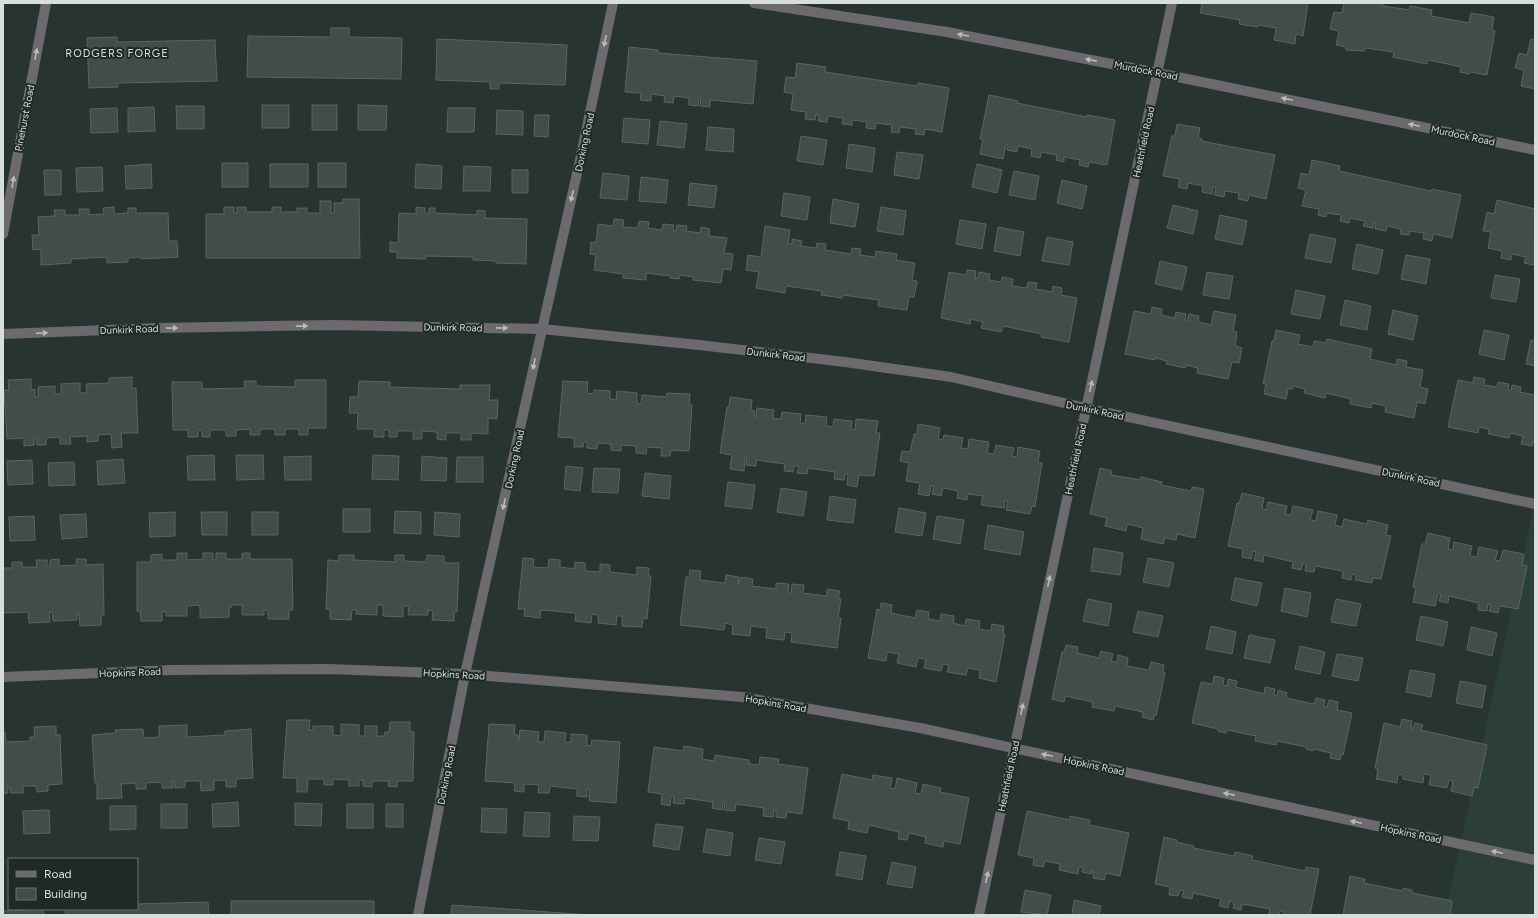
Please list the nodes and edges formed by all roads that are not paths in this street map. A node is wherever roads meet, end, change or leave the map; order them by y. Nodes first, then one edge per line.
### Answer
1 (46, 3) edge
2 (613, 3) edge
3 (754, 3) edge
4 (1172, 3) edge
5 (1158, 72) junction
6 (1535, 150) edge
7 (3, 234) edge
8 (542, 329) junction
9 (3, 334) edge
10 (1086, 408) junction
11 (1535, 504) edge
12 (465, 674) junction
13 (3, 677) edge
14 (1014, 748) junction
15 (1535, 860) edge
16 (418, 915) edge
17 (979, 915) edge

7 -> 1 street, Pinehurst Road
2 -> 8 street, Dorking Road
5 -> 3 street, Murdock Road
4 - 5 street, Heathfield Road
6 -> 5 street, Murdock Road
10 -> 5 street, Heathfield Road
9 -> 8 street, Dunkirk Road
8 - 10 street, Dunkirk Road
8 -> 12 street, Dorking Road
10 - 11 street, Dunkirk Road
14 -> 10 street, Heathfield Road
12 - 13 street, Hopkins Road
12 - 14 street, Hopkins Road
12 - 16 street, Dorking Road
15 -> 14 street, Hopkins Road
17 -> 14 street, Heathfield Road

